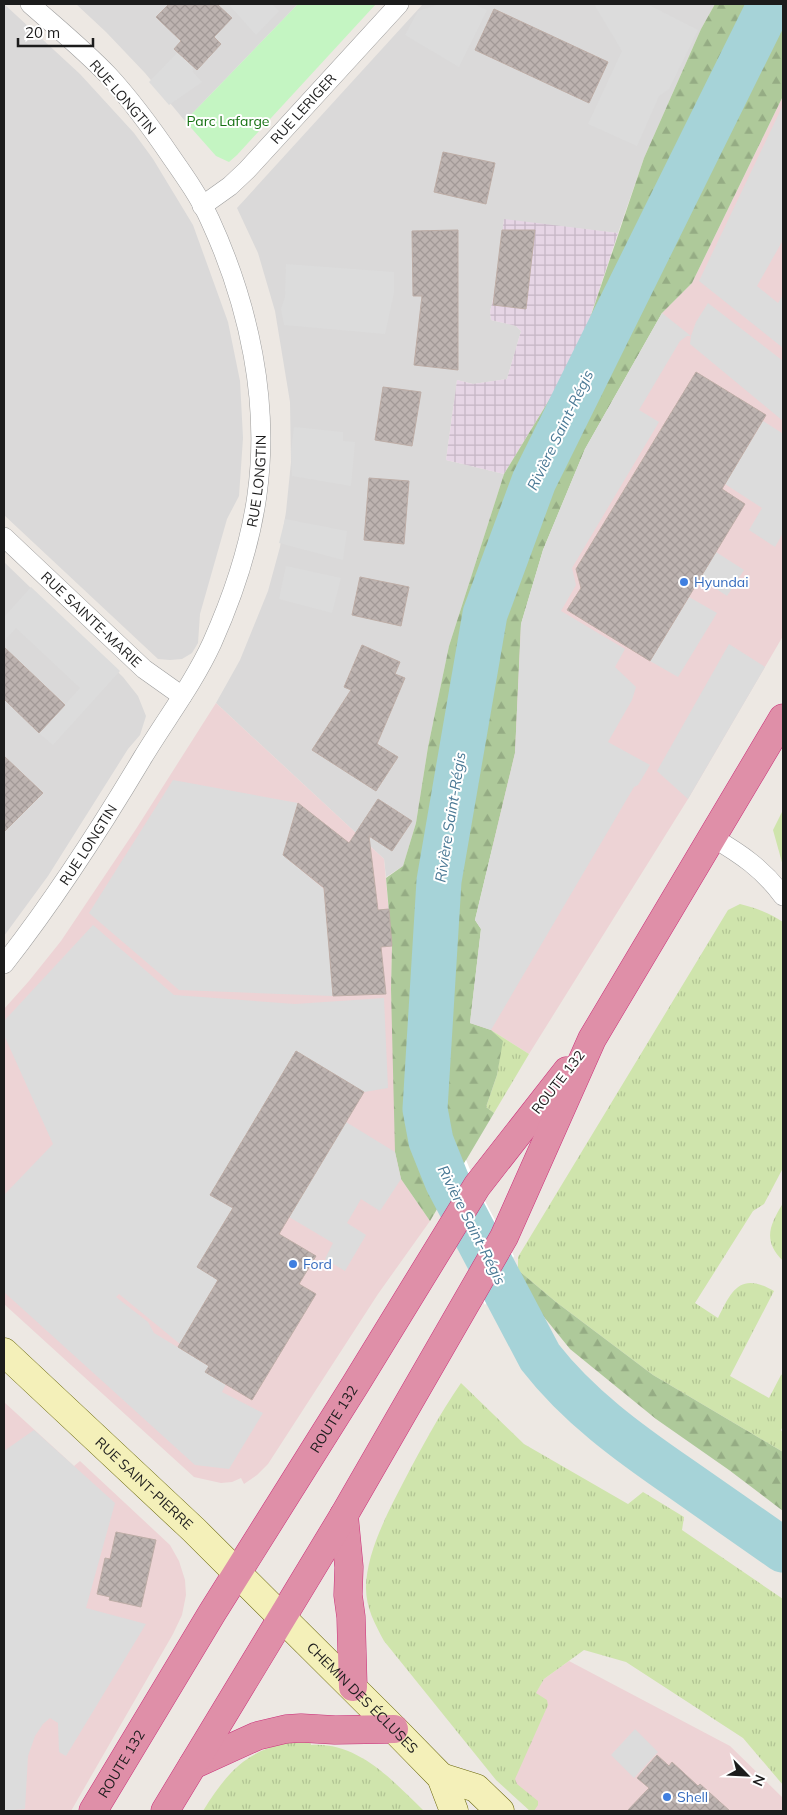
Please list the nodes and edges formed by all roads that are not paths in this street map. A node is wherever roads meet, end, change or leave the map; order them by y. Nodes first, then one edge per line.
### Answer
1 (30, 4) edge
2 (399, 4) edge
3 (202, 206) junction
4 (4, 537) edge
5 (182, 696) junction
6 (783, 718) edge
7 (712, 837) junction
8 (783, 896) edge
9 (4, 964) edge
10 (592, 1039) junction
11 (4, 1352) edge
12 (344, 1515) junction
13 (237, 1573) junction
14 (282, 1618) junction
15 (353, 1687) junction
16 (394, 1729) junction
17 (193, 1765) junction
18 (441, 1777) junction
19 (94, 1811) edge
20 (165, 1811) edge
21 (454, 1811) edge
22 (500, 1811) edge

1 - 3 street, RUE LONGTIN
2 - 3 street, RUE LERIGER
3 - 5 street, RUE LONGTIN
4 - 5 street, RUE SAINTE-MARIE
5 - 9 street, RUE LONGTIN
6 - 7 highway, ROUTE 132
7 - 8 street
7 - 10 highway, ROUTE 132
10 - 12 highway, ROUTE 132
10 - 13 highway, ROUTE 132
11 - 13 main road, RUE SAINT-PIERRE
12 - 14 highway, ROUTE 132
12 - 15 highway
13 - 14 main road, RUE SAINT-PIERRE
13 - 19 highway, ROUTE 132
14 - 15 main road, CHEMIN DES ÉCLUSES
14 - 17 highway, ROUTE 132
15 - 16 main road, CHEMIN DES ÉCLUSES
16 - 17 highway
16 - 18 main road, CHEMIN DES ÉCLUSES
17 - 20 highway, ROUTE 132
18 - 21 main road
18 - 22 main road

